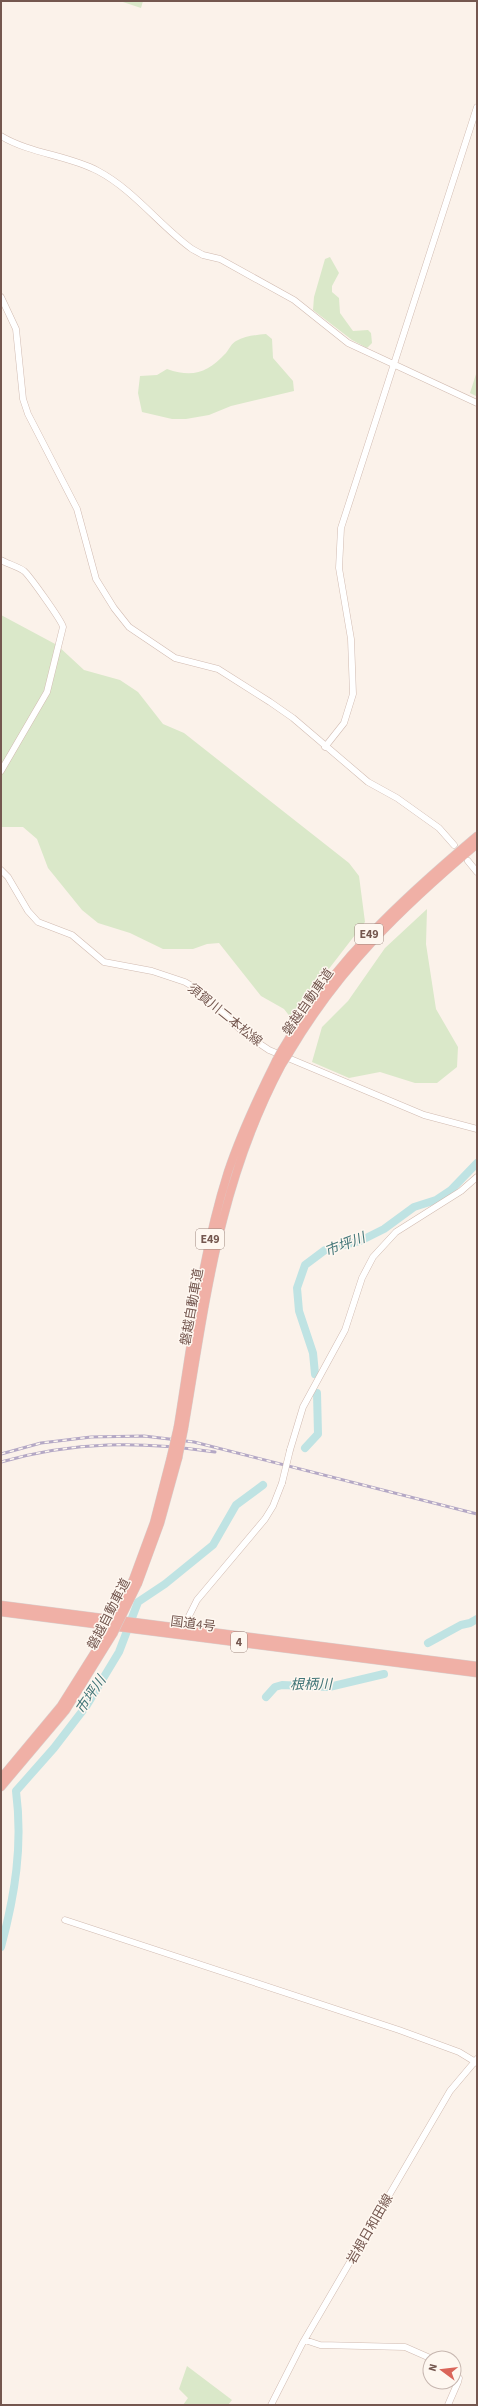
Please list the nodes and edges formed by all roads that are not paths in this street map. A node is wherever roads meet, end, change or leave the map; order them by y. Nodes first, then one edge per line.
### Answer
1 (477, 107) edge
2 (1, 136) edge
3 (1, 297) edge
4 (394, 364) junction
5 (477, 403) edge
6 (1, 560) edge
7 (325, 747) junction
8 (1, 770) edge
9 (477, 836) edge
10 (477, 844) edge
11 (454, 846) dead end
12 (468, 861) dead end
13 (1, 870) edge
14 (477, 872) edge
15 (286, 1052) junction
16 (477, 1129) edge
17 (477, 1177) edge
18 (1, 1605) edge
19 (1, 1612) edge
20 (183, 1628) junction
21 (110, 1634) junction
22 (477, 1666) edge
23 (477, 1673) edge
24 (1, 1778) edge
25 (1, 1788) edge
26 (65, 1920) dead end
27 (476, 2061) edge
28 (305, 2340) junction
29 (422, 2354) edge
30 (455, 2390) edge
31 (271, 2405) edge
32 (448, 2405) edge

1 - 4 street
2 - 4 street
3 - 7 street
4 - 5 street
4 - 7 street
6 - 8 street
7 - 11 street
9 - 15 highway, 磐越自動車道 / E49
10 - 15 highway, 磐越自動車道 / E49
12 - 14 street
13 - 16 street, 須賀川二本松線
15 - 21 highway, 磐越自動車道 / E49, bridge
17 - 20 street, bridge
18 - 20 highway, 国道4号 / 4
19 - 23 highway, 国道4号 / 4
20 - 22 highway, 国道4号 / 4
21 - 24 highway, 磐越自動車道 / E49
21 - 25 highway, 磐越自動車道 / E49
26 - 27 street
27 - 28 street, 岩根日和田線
28 - 29 street
28 - 31 street, 岩根日和田線
30 - 32 street

